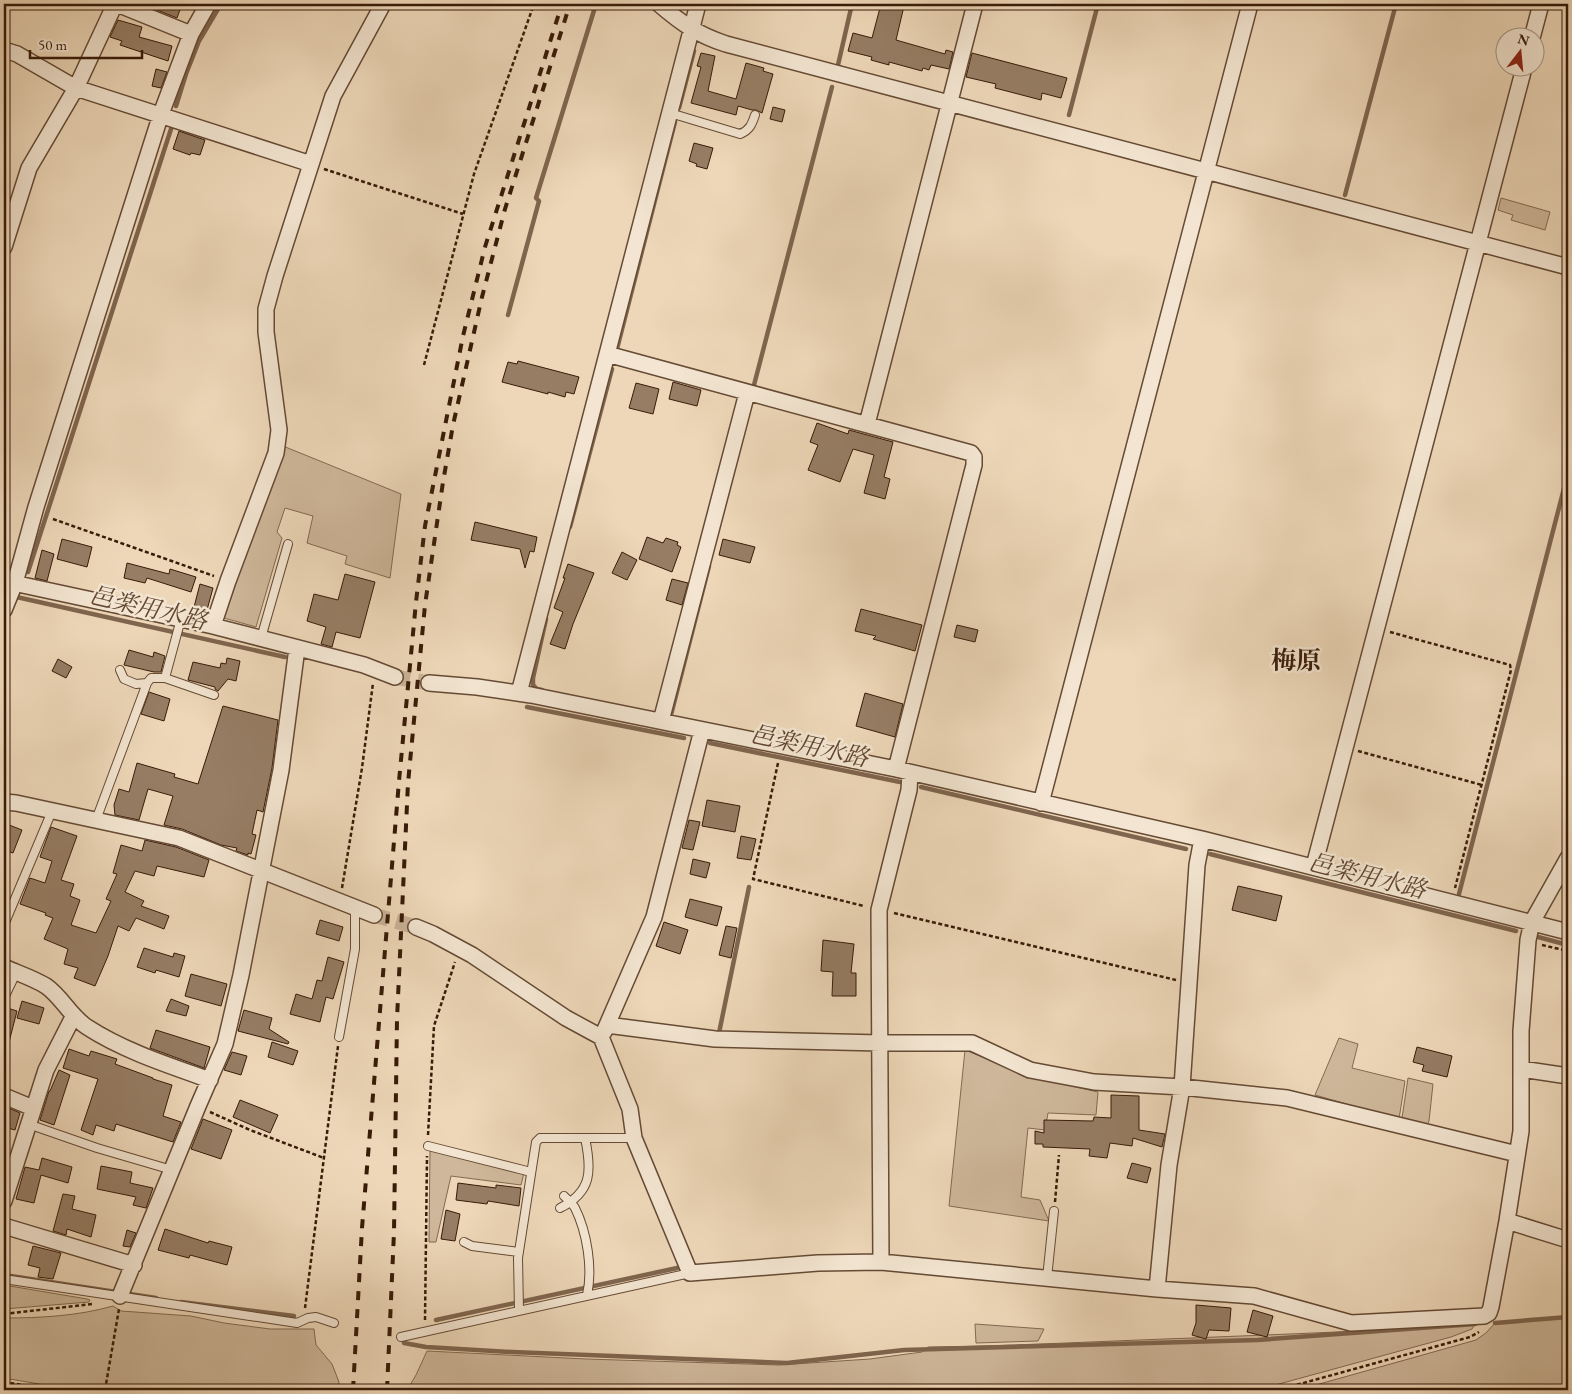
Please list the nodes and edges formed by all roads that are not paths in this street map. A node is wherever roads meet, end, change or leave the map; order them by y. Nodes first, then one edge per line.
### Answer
1 (116, 4) edge
2 (208, 4) edge
3 (384, 4) edge
4 (658, 4) edge
5 (698, 4) edge
6 (975, 4) edge
7 (1250, 4) edge
8 (1541, 4) edge
9 (1535, 28) edge
10 (691, 29) junction
11 (191, 34) junction
12 (4, 50) edge
13 (1521, 78) edge
14 (76, 88) junction
15 (949, 104) junction
16 (670, 113) junction
17 (161, 114) junction
18 (755, 115) dead end
19 (311, 164) junction
20 (1206, 170) junction
21 (1478, 243) junction
22 (4, 247) edge
23 (1568, 267) edge
24 (607, 354) junction
25 (747, 393) junction
26 (868, 424) junction
27 (288, 544) dead end
28 (10, 582) edge
29 (4, 610) edge
30 (181, 620) junction
31 (213, 626) junction
32 (261, 638) junction
33 (297, 648) junction
34 (120, 670) dead end
35 (395, 677) tunnel mouth
36 (164, 678) junction
37 (146, 683) junction
38 (429, 683) tunnel mouth
39 (519, 693) junction
40 (214, 695) dead end
41 (661, 721) junction
42 (702, 730) junction
43 (903, 771) junction
44 (4, 802) edge
45 (1041, 803) junction
46 (52, 810) junction
47 (96, 820) junction
48 (1202, 839) junction
49 (1568, 858) edge
50 (1314, 866) junction
51 (262, 870) junction
52 (355, 908) junction
53 (374, 915) tunnel mouth
54 (1532, 922) junction
55 (4, 925) edge
56 (416, 927) tunnel mouth
57 (1568, 932) edge
58 (10, 970) edge
59 (4, 998) edge
60 (73, 1017) junction
61 (604, 1031) junction
62 (339, 1037) road end
63 (881, 1043) junction
64 (1521, 1069) junction
65 (1568, 1076) edge
66 (210, 1080) junction
67 (1182, 1088) junction
68 (4, 1096) edge
69 (33, 1108) junction
70 (28, 1124) junction
71 (585, 1138) junction
72 (634, 1138) junction
73 (428, 1146) dead end
74 (1517, 1154) junction
75 (172, 1170) junction
76 (531, 1172) junction
77 (564, 1196) dead end
78 (4, 1197) edge
79 (570, 1203) junction
80 (560, 1208) dead end
81 (1054, 1211) road end
82 (1507, 1221) junction
83 (4, 1226) edge
84 (1568, 1240) edge
85 (464, 1242) dead end
86 (519, 1252) junction
87 (881, 1262) junction
88 (134, 1265) junction
89 (690, 1273) junction
90 (1047, 1278) junction
91 (4, 1280) edge
92 (1157, 1289) junction
93 (587, 1295) junction
94 (120, 1302) junction
95 (519, 1310) junction
96 (334, 1323) dead end
97 (401, 1337) dead end

1 - 11 street
1 - 14 street
2 - 11 street
3 - 19 street
4 - 10 street
5 - 10 street
6 - 15 street
7 - 20 street
8 - 9 street
10 - 15 street
10 - 16 street
11 - 17 street
12 - 14 street
13 - 21 street
14 - 17 street
14 - 22 street
15 - 20 street
15 - 26 street
16 - 18 lane
16 - 24 street
17 - 19 street
17 - 28 street
19 - 31 street
20 - 21 street
20 - 45 street
21 - 23 street
21 - 50 street
24 - 25 street
24 - 39 street
25 - 26 street
25 - 41 street
26 - 43 street
27 - 32 lane
28 - 29 street
28 - 30 street
30 - 31 street
30 - 36 lane
31 - 32 street
32 - 33 street
33 - 35 street
33 - 51 street
34 - 37 lane
36 - 37 lane
36 - 40 lane
37 - 47 lane
38 - 39 street
39 - 41 street
41 - 42 street
42 - 43 street
42 - 61 street
43 - 45 street
43 - 63 street
44 - 46 street
45 - 48 street
46 - 47 street
46 - 55 lane
47 - 51 street
48 - 50 street
48 - 67 street
49 - 54 street
50 - 54 street
51 - 52 street
51 - 66 street
52 - 53 street
52 - 62 lane
54 - 57 street
54 - 64 street
56 - 61 street
58 - 59 lane
58 - 60 street
60 - 66 street
60 - 69 street
61 - 63 street
61 - 72 street
63 - 67 street
63 - 87 street
64 - 65 street
64 - 74 street
66 - 75 street
67 - 74 street
67 - 92 street
68 - 69 street
69 - 70 street
70 - 75 lane
70 - 78 street
71 - 72 lane
71 - 76 lane
71 - 79 lane
72 - 89 street
73 - 76 lane
74 - 82 street
75 - 88 street
76 - 86 lane
77 - 79 lane
79 - 80 lane
79 - 93 lane
81 - 90 lane
82 - 84 street
82 - 92 street
83 - 88 street
85 - 86 lane
86 - 95 lane
87 - 89 street
87 - 90 street
88 - 94 street
89 - 93 lane
90 - 92 street
91 - 94 lane
93 - 95 lane
94 - 96 lane
95 - 97 lane

